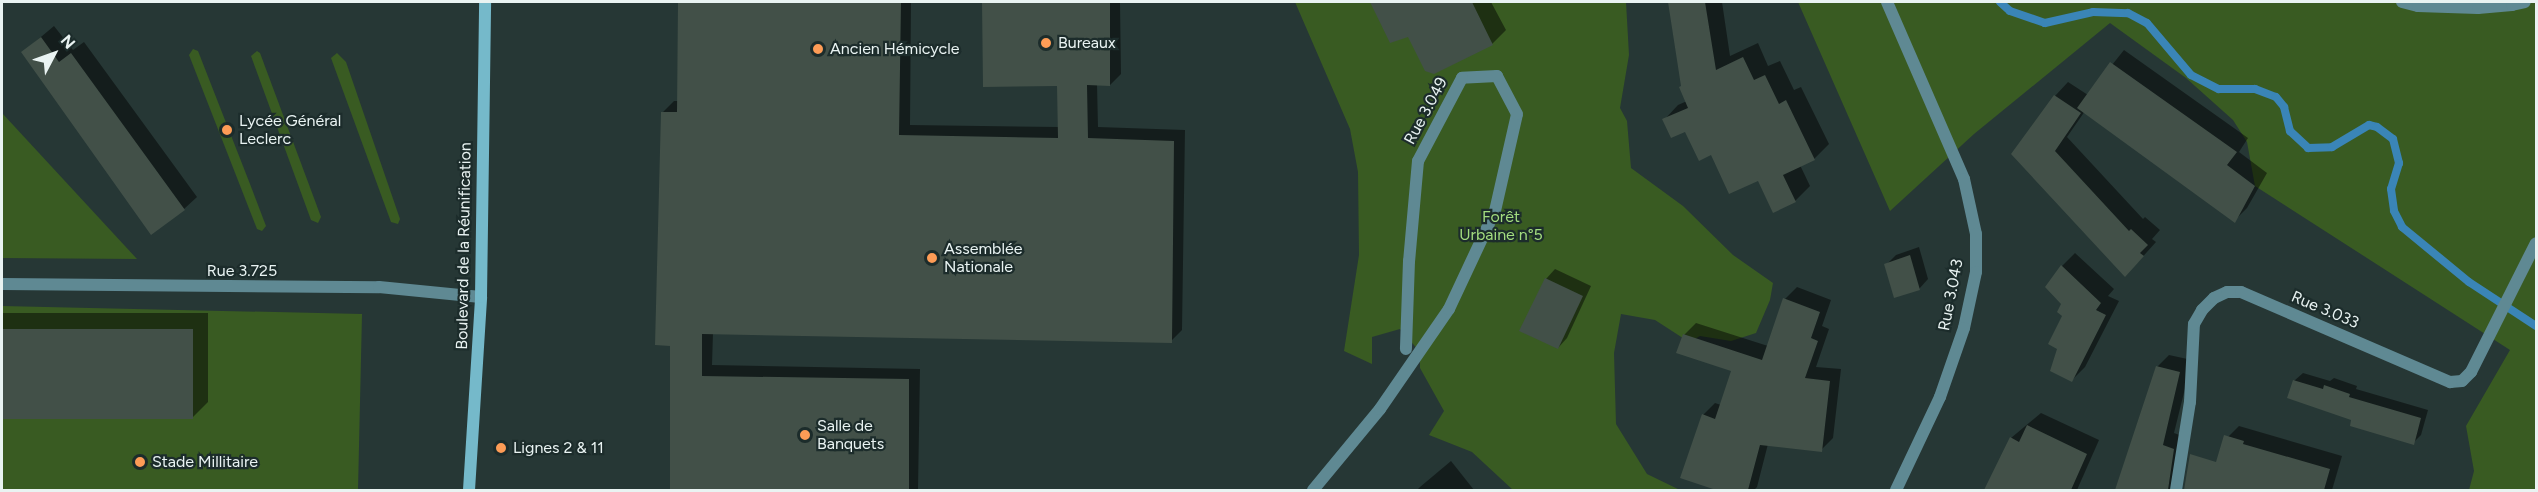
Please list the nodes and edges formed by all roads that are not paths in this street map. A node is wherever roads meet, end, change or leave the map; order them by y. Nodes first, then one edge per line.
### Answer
1 (485, 2) edge
2 (1887, 2) edge
3 (2402, 2) edge
4 (2525, 2) edge
5 (2536, 243) edge
6 (2, 284) edge
7 (481, 297) junction
8 (1406, 349) dead end
9 (469, 490) edge
10 (1313, 490) edge
11 (1896, 490) edge
12 (2176, 490) edge

1 - 7 main road, Boulevard de la Réunification
2 - 11 street, Rue 3.043
3 - 4 street
5 - 12 street, Rue 3.033
6 - 7 street, Rue 3.725
7 - 9 main road, Boulevard de la Réunification
8 - 10 street, Rue 3.049

